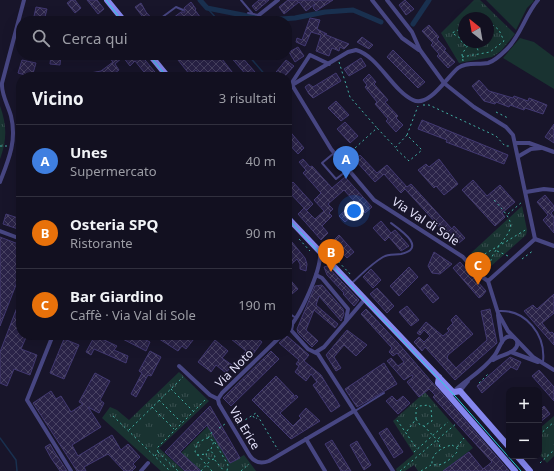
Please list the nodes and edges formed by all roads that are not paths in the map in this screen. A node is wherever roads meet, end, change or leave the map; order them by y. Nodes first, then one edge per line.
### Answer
1 (24, 0) edge
2 (107, 0) edge
3 (241, 0) edge
4 (278, 0) edge
5 (372, 0) edge
6 (387, 0) edge
7 (538, 0) edge
8 (183, 10) dead end
9 (248, 13) dead end
10 (252, 13) junction
11 (259, 15) joint
12 (20, 16) edge
13 (120, 16) edge
14 (163, 16) edge
15 (16, 31) edge
16 (420, 50) junction
17 (154, 60) edge
18 (329, 64) junction
19 (164, 72) edge
20 (444, 83) junction
21 (292, 85) junction
22 (516, 142) junction
23 (543, 148) junction
24 (334, 152) junction
25 (554, 152) edge
26 (519, 156) junction
27 (349, 169) junction
28 (0, 182) edge
29 (554, 190) edge
30 (526, 192) junction
31 (292, 222) edge
32 (390, 223) dead end
33 (0, 231) edge
34 (16, 237) edge
35 (535, 239) junction
36 (554, 246) edge
37 (319, 251) junction
38 (316, 275) junction
39 (488, 281) junction
40 (351, 284) junction
41 (366, 299) junction
42 (498, 312) junction
43 (292, 315) edge
44 (297, 318) junction
45 (345, 322) junction
46 (292, 325) edge
47 (292, 332) edge
48 (516, 339) junction
49 (51, 340) edge
50 (277, 340) edge
51 (502, 343) junction
52 (316, 352) junction
53 (510, 352) junction
54 (542, 363) junction
55 (488, 364) junction
56 (179, 366) dead end
57 (554, 370) edge
58 (468, 381) junction
59 (460, 391) junction
60 (384, 393) dead end
61 (450, 395) junction
62 (218, 399) junction
63 (354, 411) junction
64 (306, 439) junction
65 (506, 444) edge
66 (520, 459) edge
67 (148, 463) dead end
68 (71, 471) edge
69 (141, 471) edge
70 (325, 471) edge
71 (393, 471) edge
72 (515, 471) edge
73 (530, 471) edge

1 - 12 street
2 - 13 street
3 - 10 lane
4 - 11 street
5 - 16 street
6 - 16 street
7 - 20 street
8 - 14 lane
9 - 10 lane
10 - 11 lane
15 - 28 street
16 - 20 street
17 - 19 street
18 - 20 street
18 - 21 street
18 - 21 street
20 - 22 street
21 - 24 street, Via Val di Sole
22 - 23 street
22 - 26 street
23 - 25 street
23 - 26 street
24 - 27 street, Via Val di Sole
24 - 27 lane
26 - 30 street
27 - 39 street, Via Val di Sole
29 - 30 street
30 - 35 street
31 - 37 street
32 - 40 lane
33 - 34 street
35 - 36 street
35 - 39 street
37 - 38 street
37 - 40 street
38 - 44 street
38 - 45 street
39 - 42 street
40 - 41 street
41 - 45 street
41 - 61 street
42 - 48 street
42 - 51 street
42 - 54 lane
43 - 44 lane
44 - 46 street
45 - 52 street
47 - 52 street
48 - 51 street
48 - 53 street
48 - 54 street
49 - 68 street
50 - 62 street, Via Noto
51 - 53 street
51 - 55 street
52 - 63 street
53 - 54 street
53 - 55 street
54 - 57 street
55 - 58 street
56 - 62 street, Via Erice
58 - 59 street
58 - 61 street
59 - 61 street
59 - 65 street
60 - 63 lane
61 - 72 street
62 - 64 street, Via Erice
63 - 64 street
63 - 71 street
64 - 70 street
66 - 73 street
67 - 69 street

